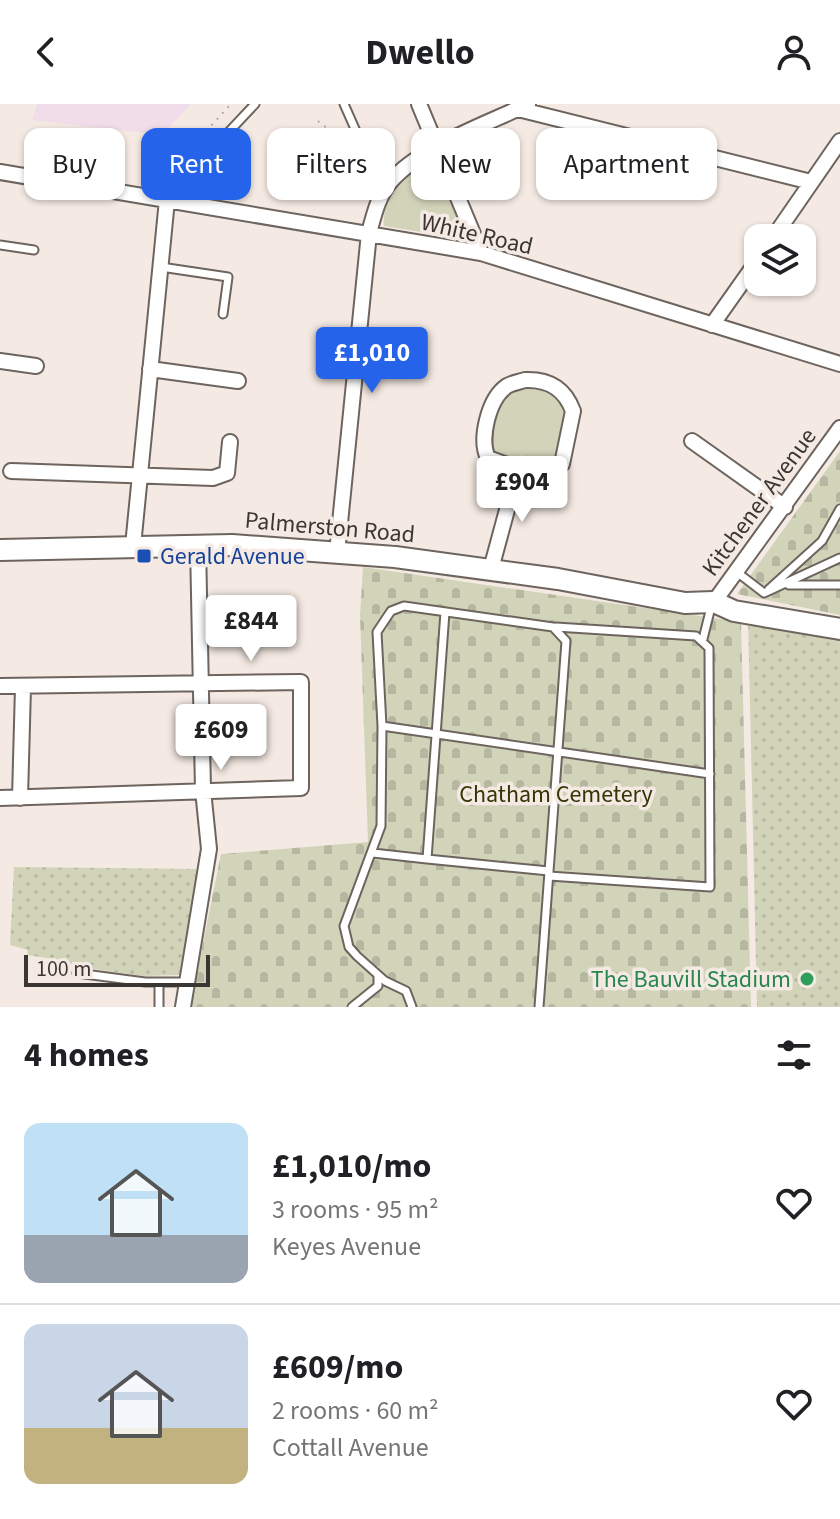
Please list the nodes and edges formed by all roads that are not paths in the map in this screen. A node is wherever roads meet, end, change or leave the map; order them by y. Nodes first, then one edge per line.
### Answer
1 (255, 104) edge
2 (344, 104) edge
3 (419, 104) edge
4 (523, 106) edge
5 (232, 128) edge
6 (355, 128) edge
7 (429, 128) edge
8 (478, 128) edge
9 (840, 141) edge
10 (411, 163) edge
11 (0, 172) edge
12 (395, 177) edge
13 (811, 182) junction
14 (141, 196) edge
15 (162, 200) edge
16 (168, 200) edge
17 (381, 200) edge
18 (459, 200) edge
19 (782, 224) edge
20 (369, 233) junction
21 (0, 245) edge
22 (34, 250) dead end
23 (481, 253) junction
24 (161, 267) junction
25 (744, 280) edge
26 (223, 314) dead end
27 (712, 325) junction
28 (0, 361) edge
29 (840, 364) edge
30 (36, 366) dead end
31 (150, 369) junction
32 (238, 381) dead end
33 (840, 428) edge
34 (692, 441) dead end
35 (230, 442) dead end
36 (518, 469) junction
37 (11, 471) dead end
38 (140, 475) junction
39 (785, 507) junction
40 (840, 509) edge
41 (198, 545) junction
42 (133, 546) junction
43 (0, 550) edge
44 (337, 553) junction
45 (840, 558) edge
46 (491, 569) junction
47 (738, 573) junction
48 (840, 585) edge
49 (783, 586) junction
50 (764, 593) junction
51 (714, 602) junction
52 (445, 612) junction
53 (553, 627) junction
54 (581, 629) junction
55 (840, 629) edge
56 (703, 639) junction
57 (566, 641) junction
58 (200, 683) junction
59 (0, 686) edge
60 (23, 687) junction
61 (382, 726) junction
62 (437, 734) junction
63 (559, 753) junction
64 (710, 774) junction
65 (203, 790) junction
66 (0, 798) edge
67 (20, 798) junction
68 (373, 853) junction
69 (427, 859) junction
70 (549, 874) junction
71 (77, 973) dead end
72 (378, 973) junction
73 (159, 982) junction
74 (185, 994) edge
75 (159, 1007) edge
76 (352, 1007) edge
77 (412, 1007) edge
78 (539, 1007) edge

1 - 5 lane
2 - 6 lane
3 - 7 street
4 - 8 street
4 - 13 street
9 - 13 street
10 - 12 street
11 - 14 street, White Road
13 - 19 street
15 - 24 street
16 - 20 street, White Road
17 - 20 street
18 - 23 street
20 - 23 street, White Road
20 - 44 street
21 - 22 lane
23 - 27 street, White Road
24 - 26 lane
24 - 31 street
25 - 27 street
27 - 29 street, White Road
28 - 30 street
31 - 32 street
31 - 38 street
33 - 39 street, Kitchener Avenue
34 - 39 street
35 - 38 street
36 - 36 street
36 - 46 street
37 - 38 street
38 - 42 street
39 - 47 street, Kitchener Avenue
40 - 50 lane
41 - 42 street, Palmerston Road
41 - 44 street, Palmerston Road
41 - 58 street
42 - 43 street, Palmerston Road
44 - 46 street, Palmerston Road
45 - 49 lane
46 - 51 street, Palmerston Road
47 - 50 lane
47 - 51 street, Kitchener Avenue
48 - 49 lane
49 - 50 lane
51 - 55 street, Palmerston Road
51 - 56 lane
52 - 53 lane
52 - 61 lane
52 - 62 lane
53 - 54 lane
53 - 57 lane
54 - 56 lane
54 - 57 lane
56 - 64 lane
57 - 63 lane
58 - 60 street
58 - 65 street
58 - 65 street
59 - 60 street
60 - 67 street
61 - 62 lane
61 - 68 lane
62 - 63 lane
62 - 69 lane
63 - 64 lane
63 - 70 lane
64 - 70 lane
65 - 67 street
65 - 74 street
66 - 67 street
68 - 69 lane
68 - 72 lane
69 - 70 lane
70 - 78 lane
71 - 73 lane
72 - 76 lane
72 - 77 lane
73 - 74 lane
73 - 75 lane

